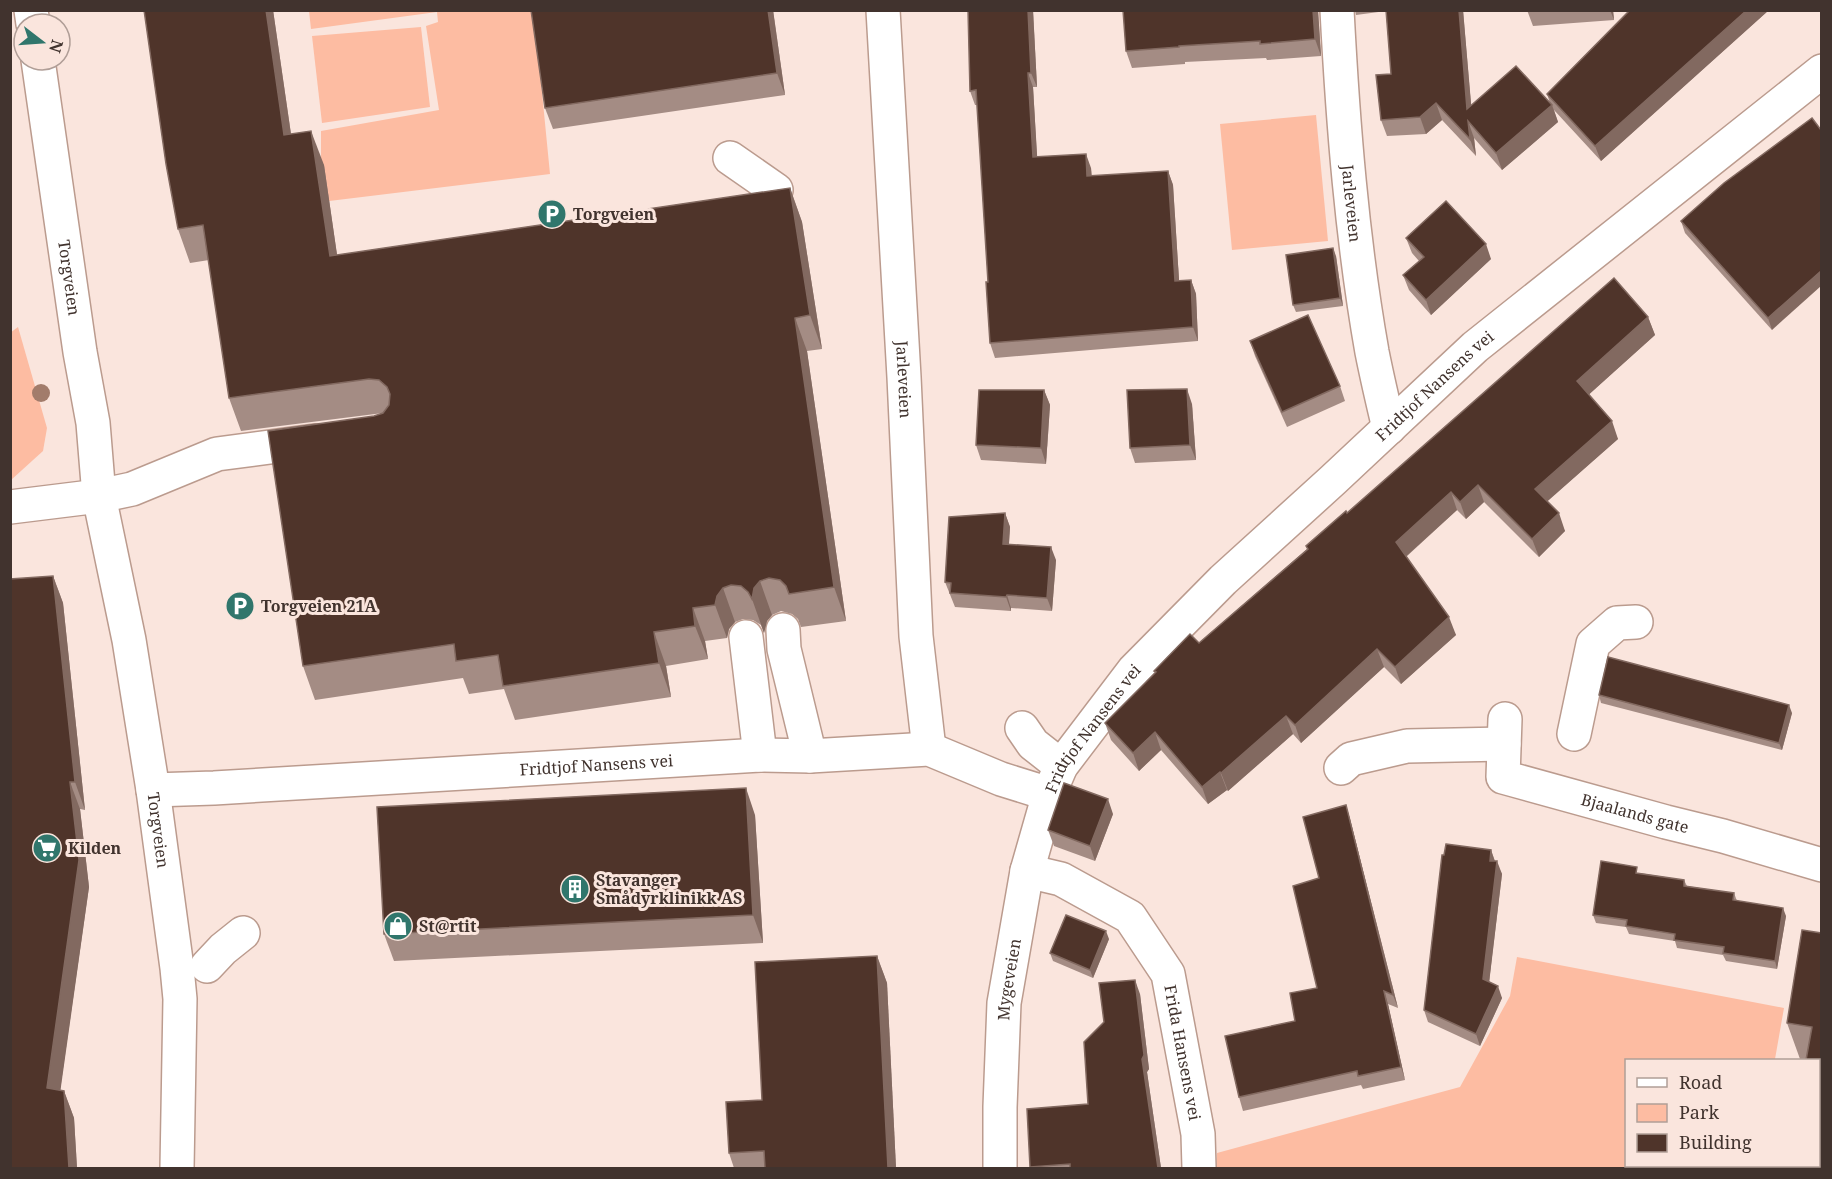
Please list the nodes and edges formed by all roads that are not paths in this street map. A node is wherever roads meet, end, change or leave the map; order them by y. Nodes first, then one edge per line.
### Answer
1 (883, 10) edge
2 (1337, 10) edge
3 (1821, 71) edge
4 (40, 72) edge
5 (730, 158) dead end
6 (776, 190) edge
7 (1389, 428) junction
8 (348, 436) edge
9 (99, 496) junction
10 (10, 507) edge
11 (1636, 622) dead end
12 (783, 630) edge
13 (746, 637) edge
14 (1022, 728) dead end
15 (1574, 734) dead end
16 (929, 749) junction
17 (760, 756) junction
18 (810, 756) junction
19 (1341, 768) dead end
20 (1055, 780) junction
21 (153, 790) junction
22 (1821, 865) edge
23 (1027, 872) junction
24 (243, 933) dead end
25 (207, 966) dead end
26 (177, 1168) edge
27 (1000, 1168) edge
28 (1199, 1168) edge

1 - 16 street, Jarleveien
2 - 7 street, Jarleveien
3 - 7 street, Fridtjof Nansens vei
4 - 9 street, Torgveien
5 - 6 street
7 - 20 street, Fridtjof Nansens vei
8 - 9 street
9 - 10 street
9 - 21 street, Torgveien
11 - 15 street
12 - 18 street
13 - 17 street
14 - 20 street
16 - 18 street, Fridtjof Nansens vei
16 - 20 street, Fridtjof Nansens vei
17 - 18 street, Fridtjof Nansens vei
17 - 21 street, Fridtjof Nansens vei
19 - 22 street, Bjaalands gate
20 - 23 street, Mygeveien
21 - 26 street, Torgveien
23 - 27 street, Mygeveien
23 - 28 street, Frida Hansens vei
24 - 25 street

